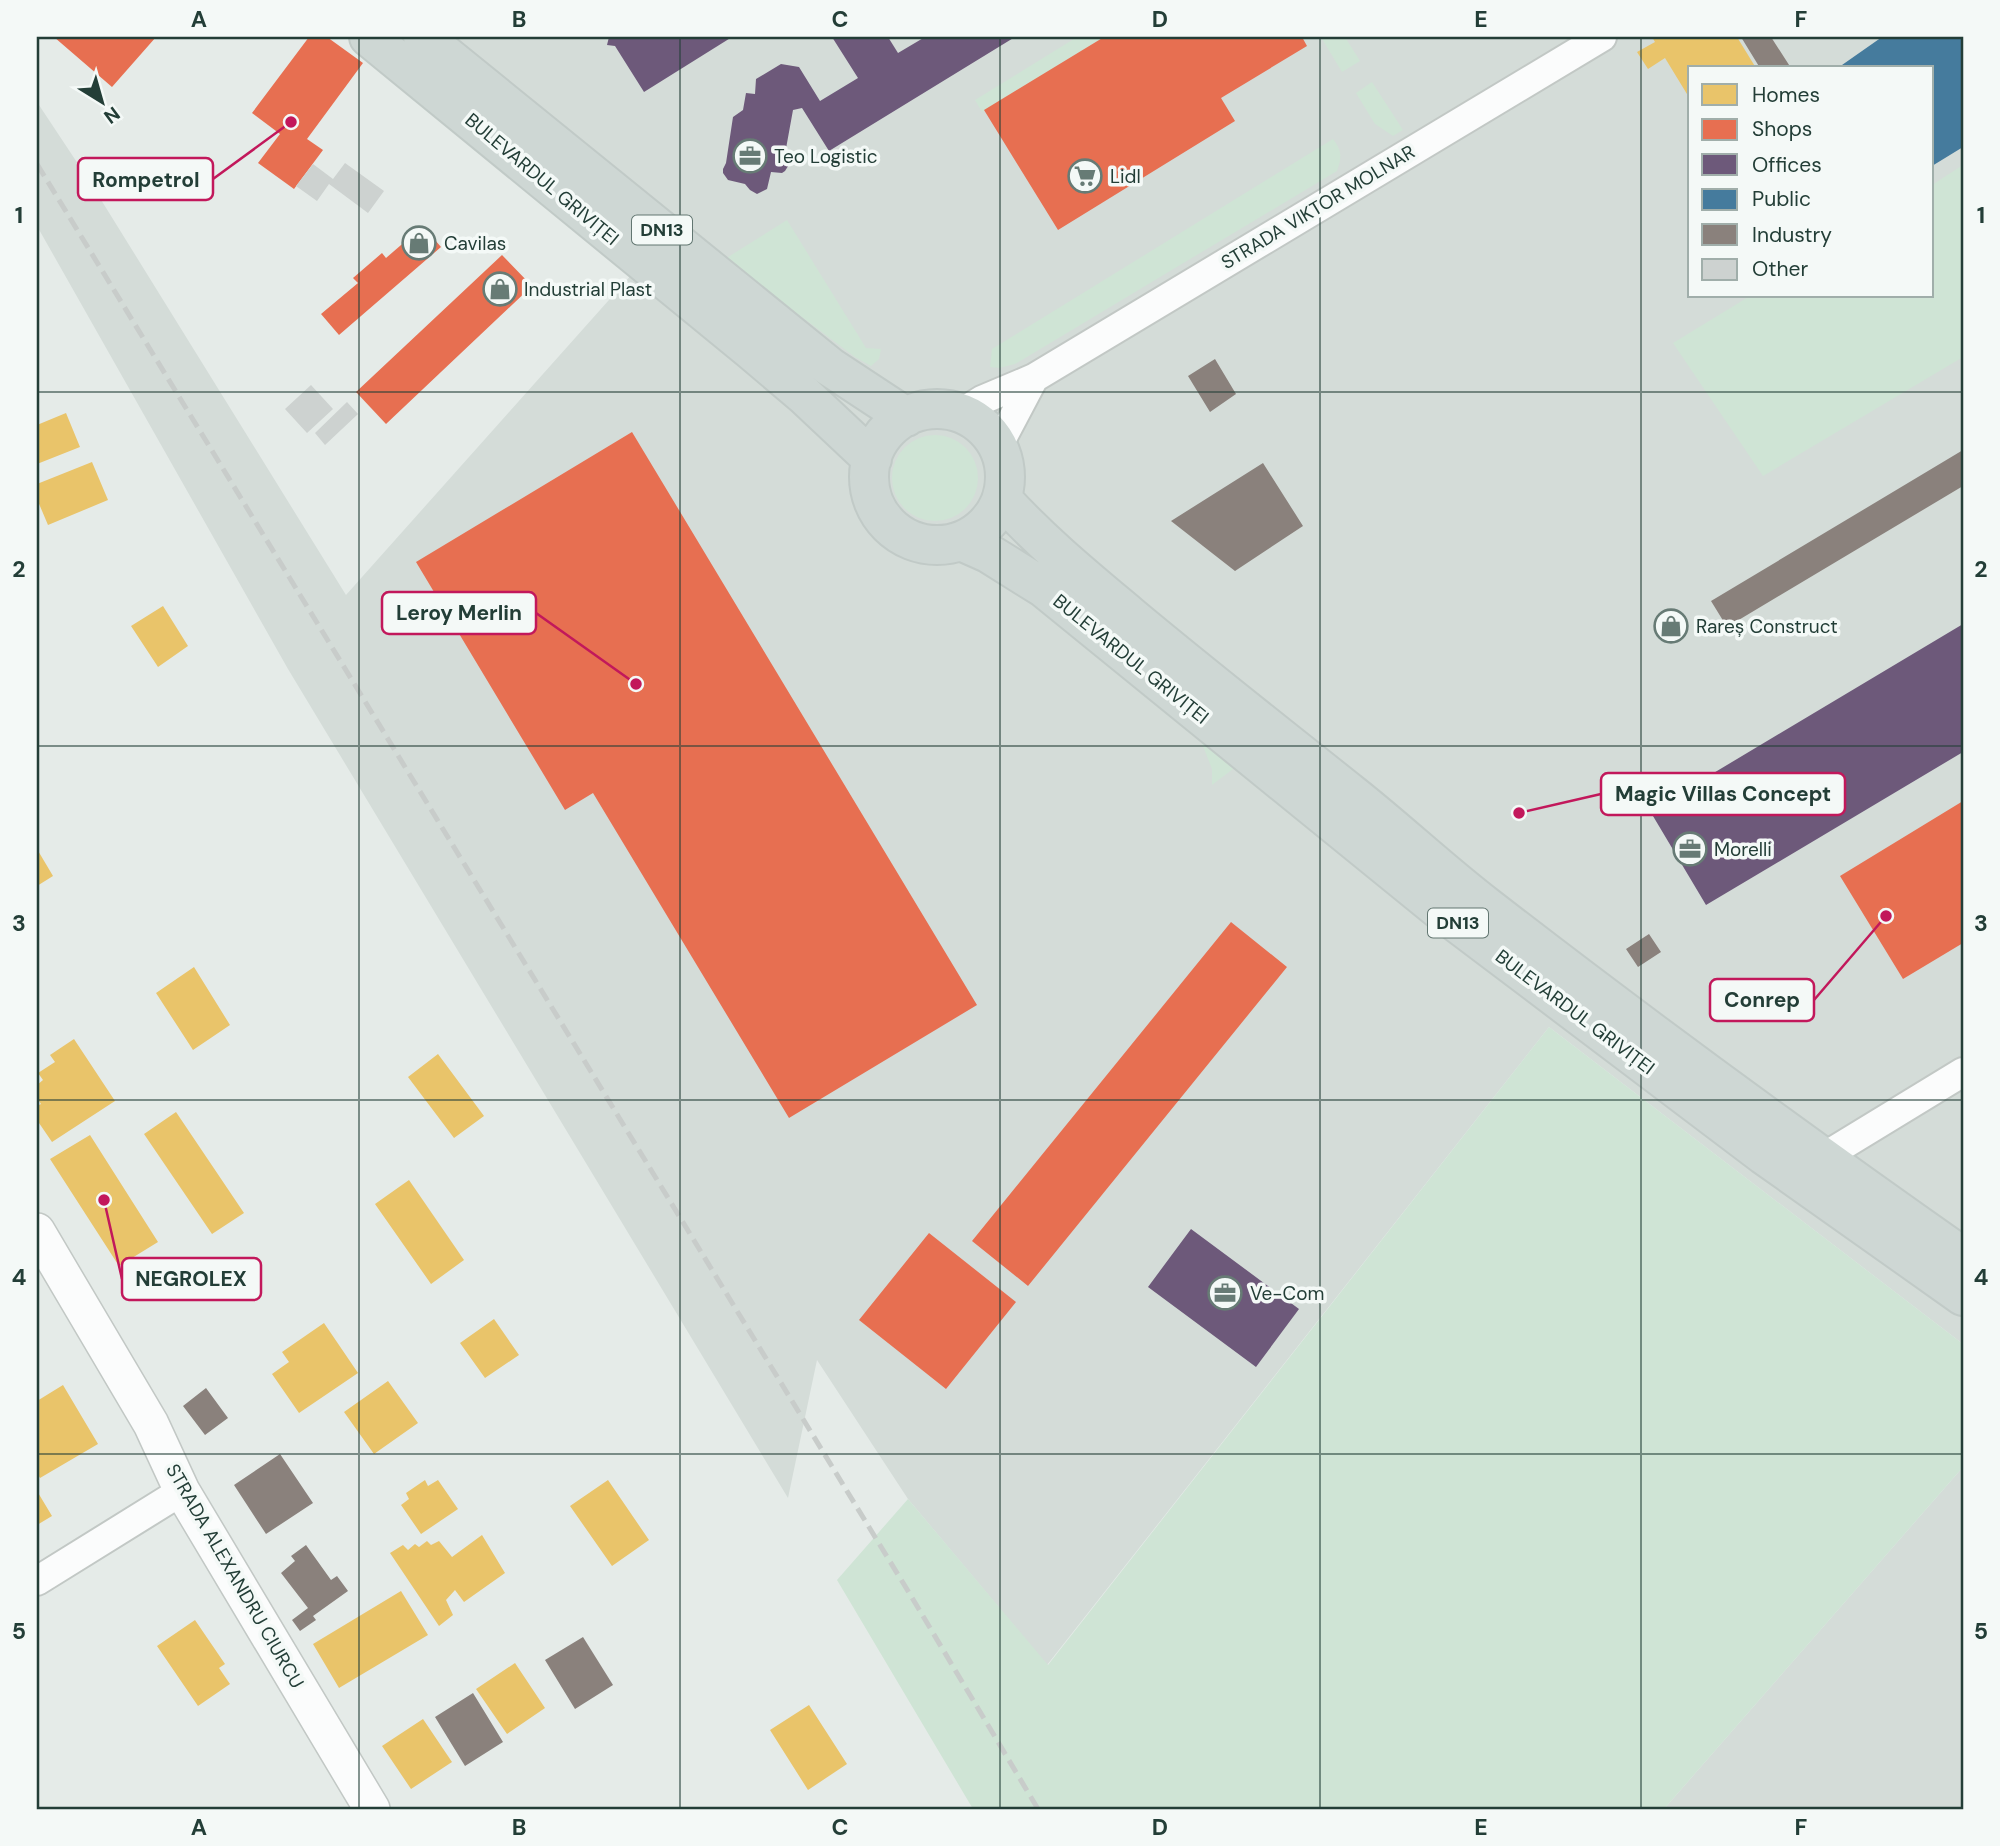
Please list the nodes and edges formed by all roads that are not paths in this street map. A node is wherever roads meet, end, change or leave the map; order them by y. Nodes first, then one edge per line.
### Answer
1 (369, 37) edge
2 (423, 37) edge
3 (1602, 37) edge
4 (1034, 377) junction
5 (961, 414) junction
6 (906, 417) junction
7 (998, 446) junction
8 (872, 458) junction
9 (1002, 499) junction
10 (961, 541) junction
11 (1963, 1072) edge
12 (1822, 1158) junction
13 (37, 1231) edge
14 (1963, 1257) edge
15 (1963, 1296) edge
16 (181, 1492) junction
17 (37, 1581) edge
18 (372, 1809) edge

1 - 8 main road, BULEVARDUL GRIVIȚEI / DN13
2 - 6 main road, BULEVARDUL GRIVIȚEI / DN13
3 - 4 street, STRADA VIKTOR MOLNAR
4 - 5 street, STRADA VIKTOR MOLNAR
4 - 7 street
5 - 6 main road
5 - 7 main road
6 - 8 main road
7 - 9 main road
8 - 10 main road
9 - 10 main road
9 - 12 main road, BULEVARDUL GRIVIȚEI
10 - 15 main road, BULEVARDUL GRIVIȚEI / DN13
11 - 12 street
12 - 14 main road, BULEVARDUL GRIVIȚEI
13 - 16 street, STRADA ALEXANDRU CIURCU
16 - 17 street
16 - 18 street, STRADA ALEXANDRU CIURCU

